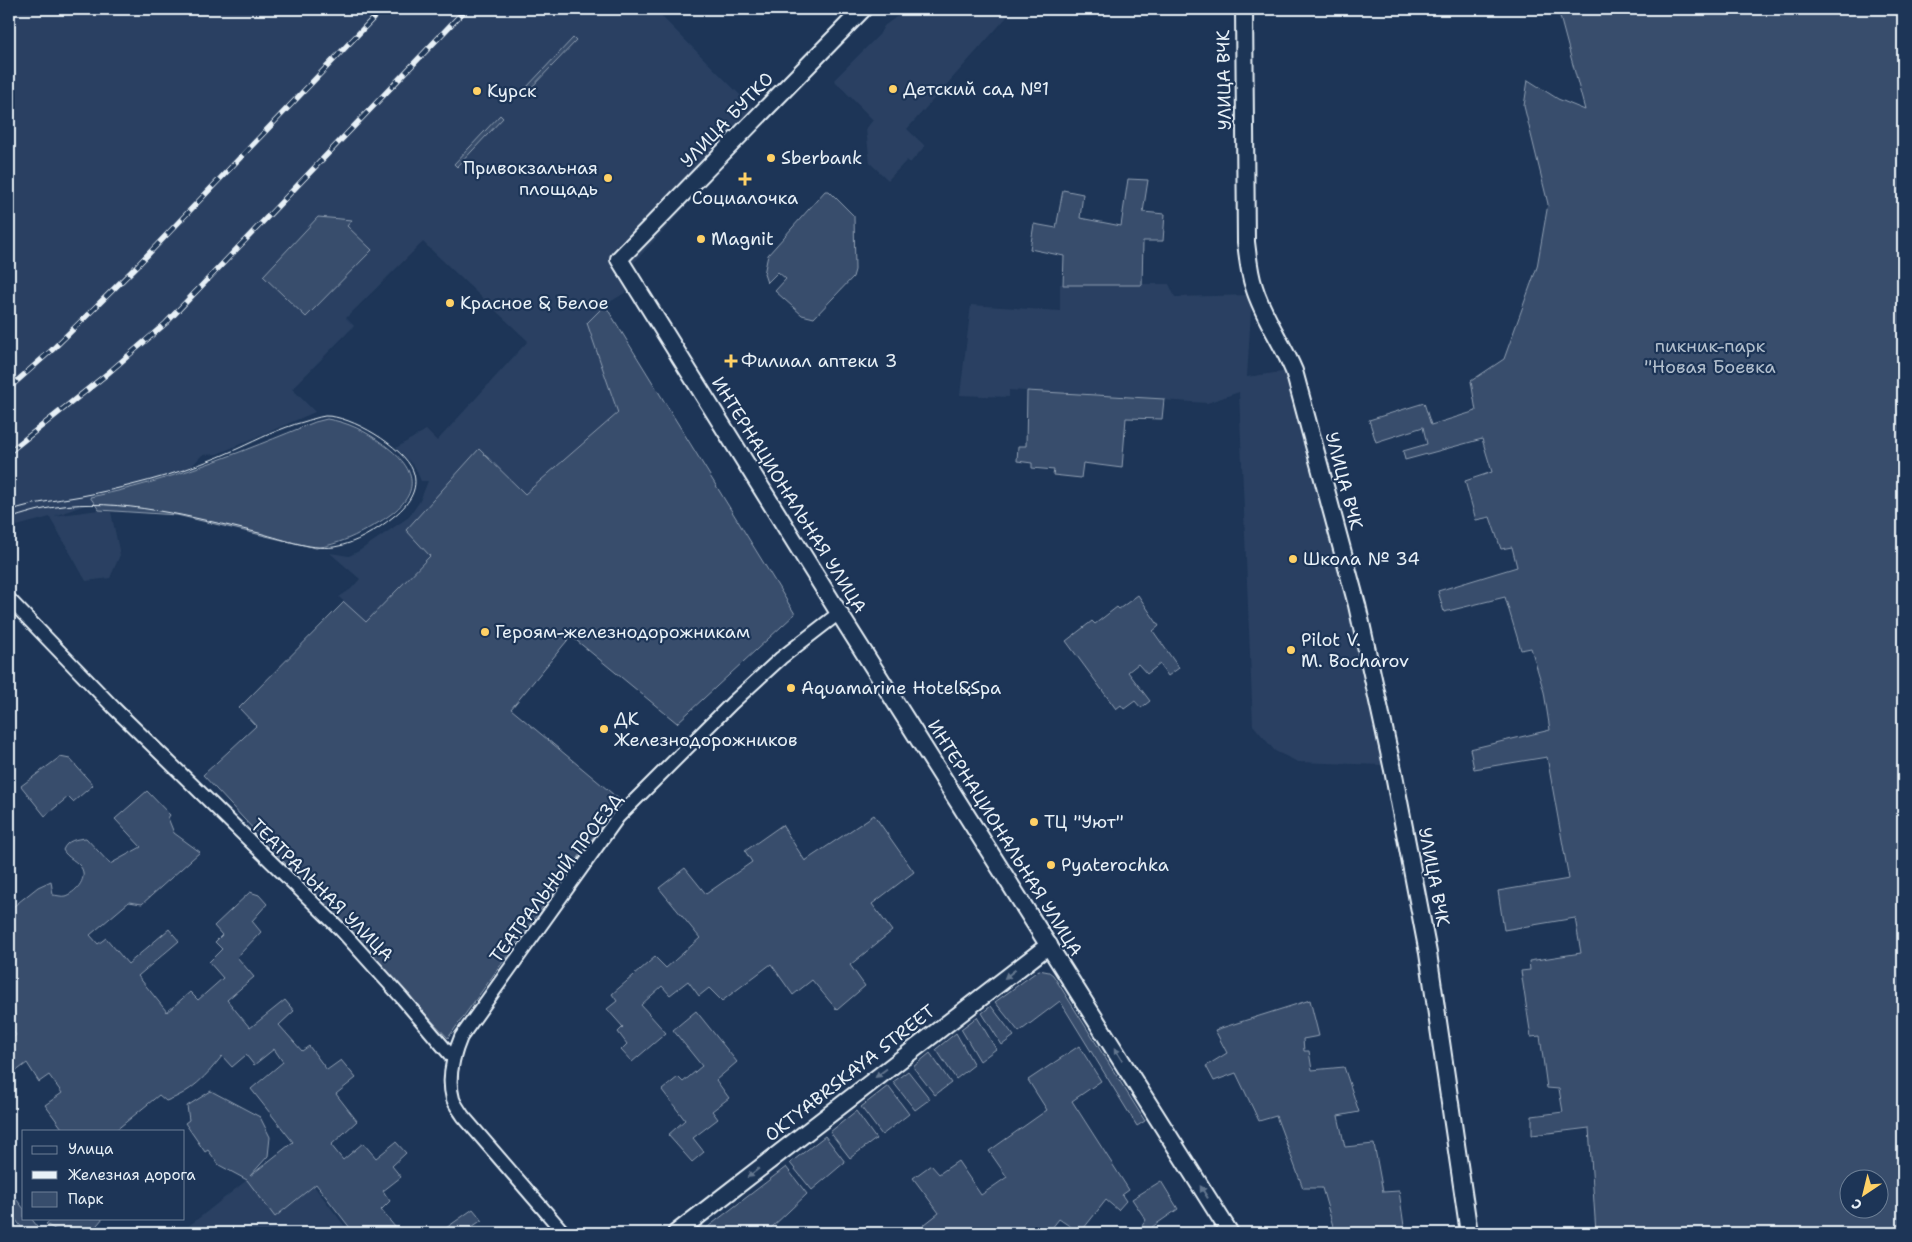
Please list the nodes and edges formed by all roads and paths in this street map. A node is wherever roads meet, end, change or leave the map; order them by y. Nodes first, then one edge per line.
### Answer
1 (1244, 9) edge
2 (859, 10) edge
3 (619, 259) joint
4 (9, 599) edge
5 (839, 613) junction
6 (1049, 945) junction
7 (452, 1057) junction
8 (564, 1233) edge
9 (676, 1233) edge
10 (1230, 1233) edge
11 (1468, 1233) edge

1 - 11 main road, УЛИЦА ВЧК
2 - 3 main road, УЛИЦА БУТКО
3 - 5 main road, ИНТЕРНАЦИОНАЛЬНАЯ УЛИЦА
4 - 7 street, ТЕАТРАЛЬНАЯ УЛИЦА
5 - 6 main road, ИНТЕРНАЦИОНАЛЬНАЯ УЛИЦА
5 - 7 street, ТЕАТРАЛЬНЫЙ ПРОЕЗД
6 -> 9 main road, OKTYABRSKAYA STREET
10 -> 6 main road, ИНТЕРНАЦИОНАЛЬНАЯ УЛИЦА
7 - 8 street

